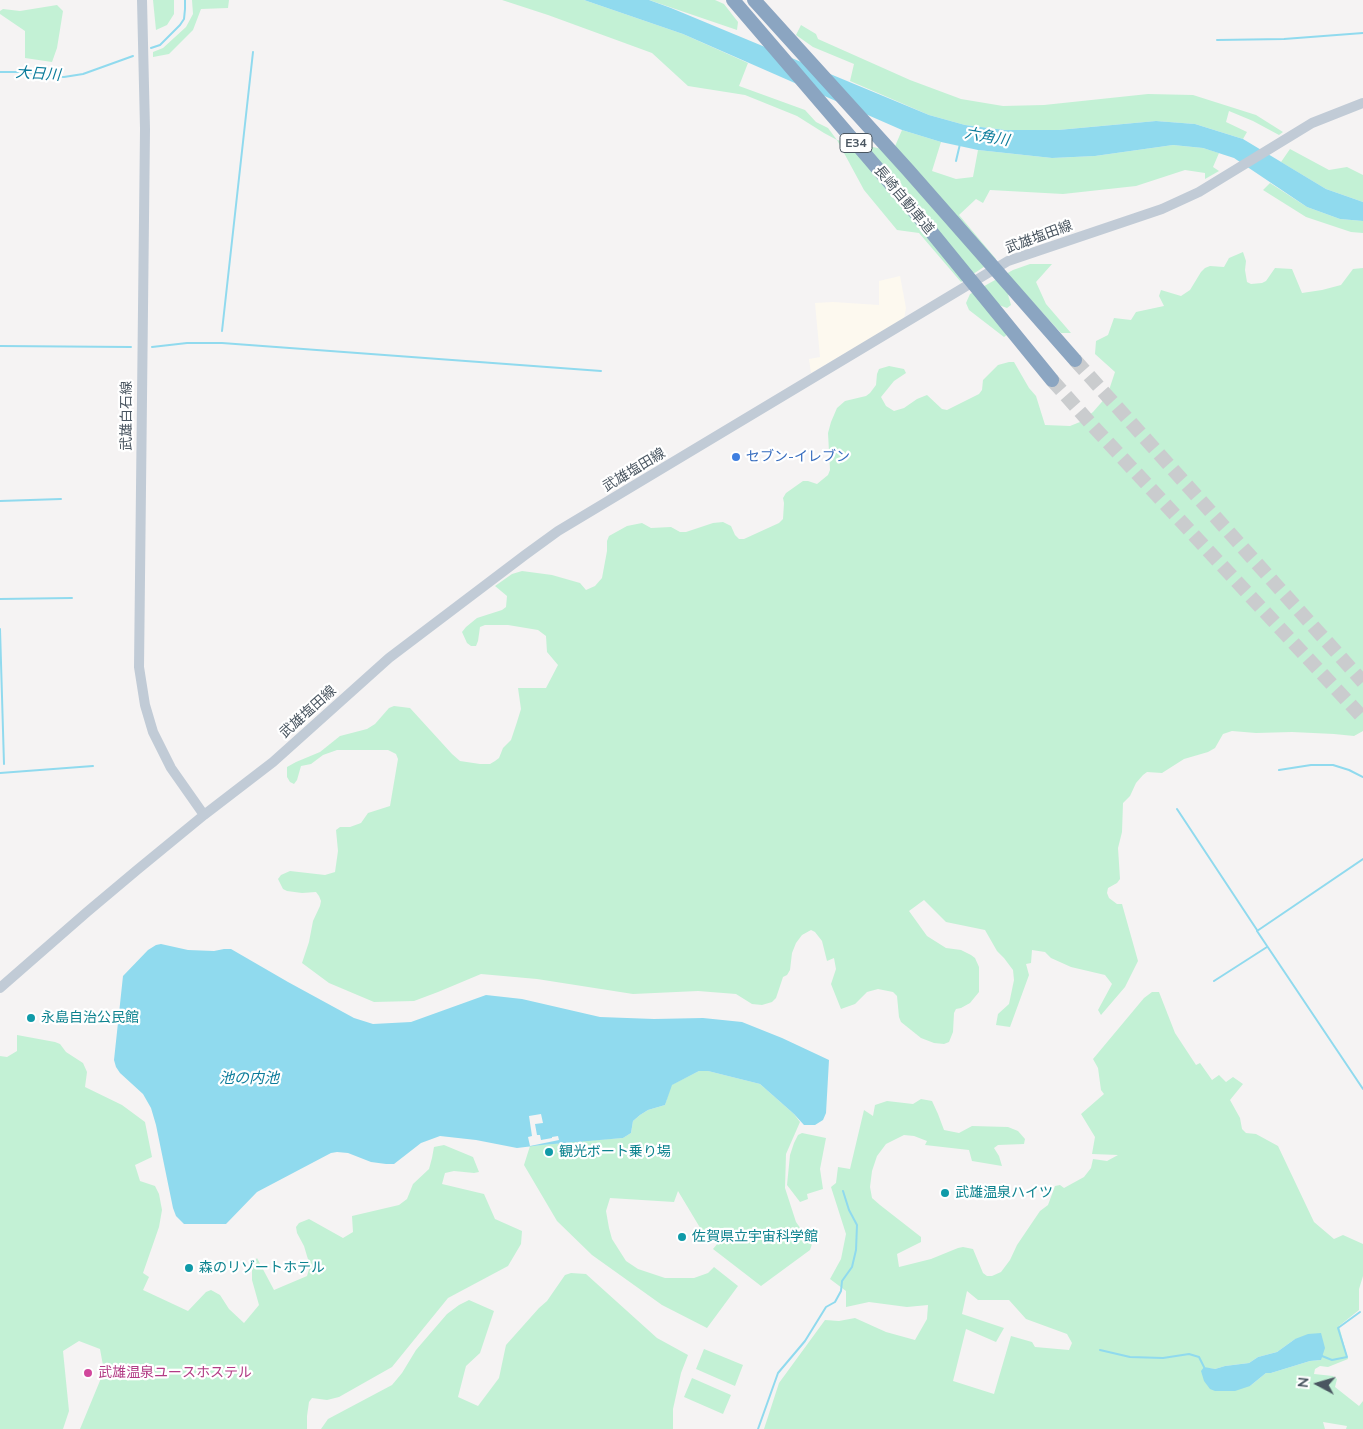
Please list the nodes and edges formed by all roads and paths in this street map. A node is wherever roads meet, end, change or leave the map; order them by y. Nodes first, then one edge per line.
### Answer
1 (142, 0) edge
2 (733, 0) edge
3 (754, 0) edge
4 (1363, 103) edge
5 (1075, 360) tunnel mouth
6 (1052, 380) tunnel mouth
7 (204, 815) junction
8 (0, 988) edge

1 - 7 main road, 武雄白石線
2 - 6 highway, 長崎自動車道 / E34
3 - 5 highway, 長崎自動車道 / E34
4 - 7 main road, 武雄塩田線
7 - 8 main road, 武雄塩田線

